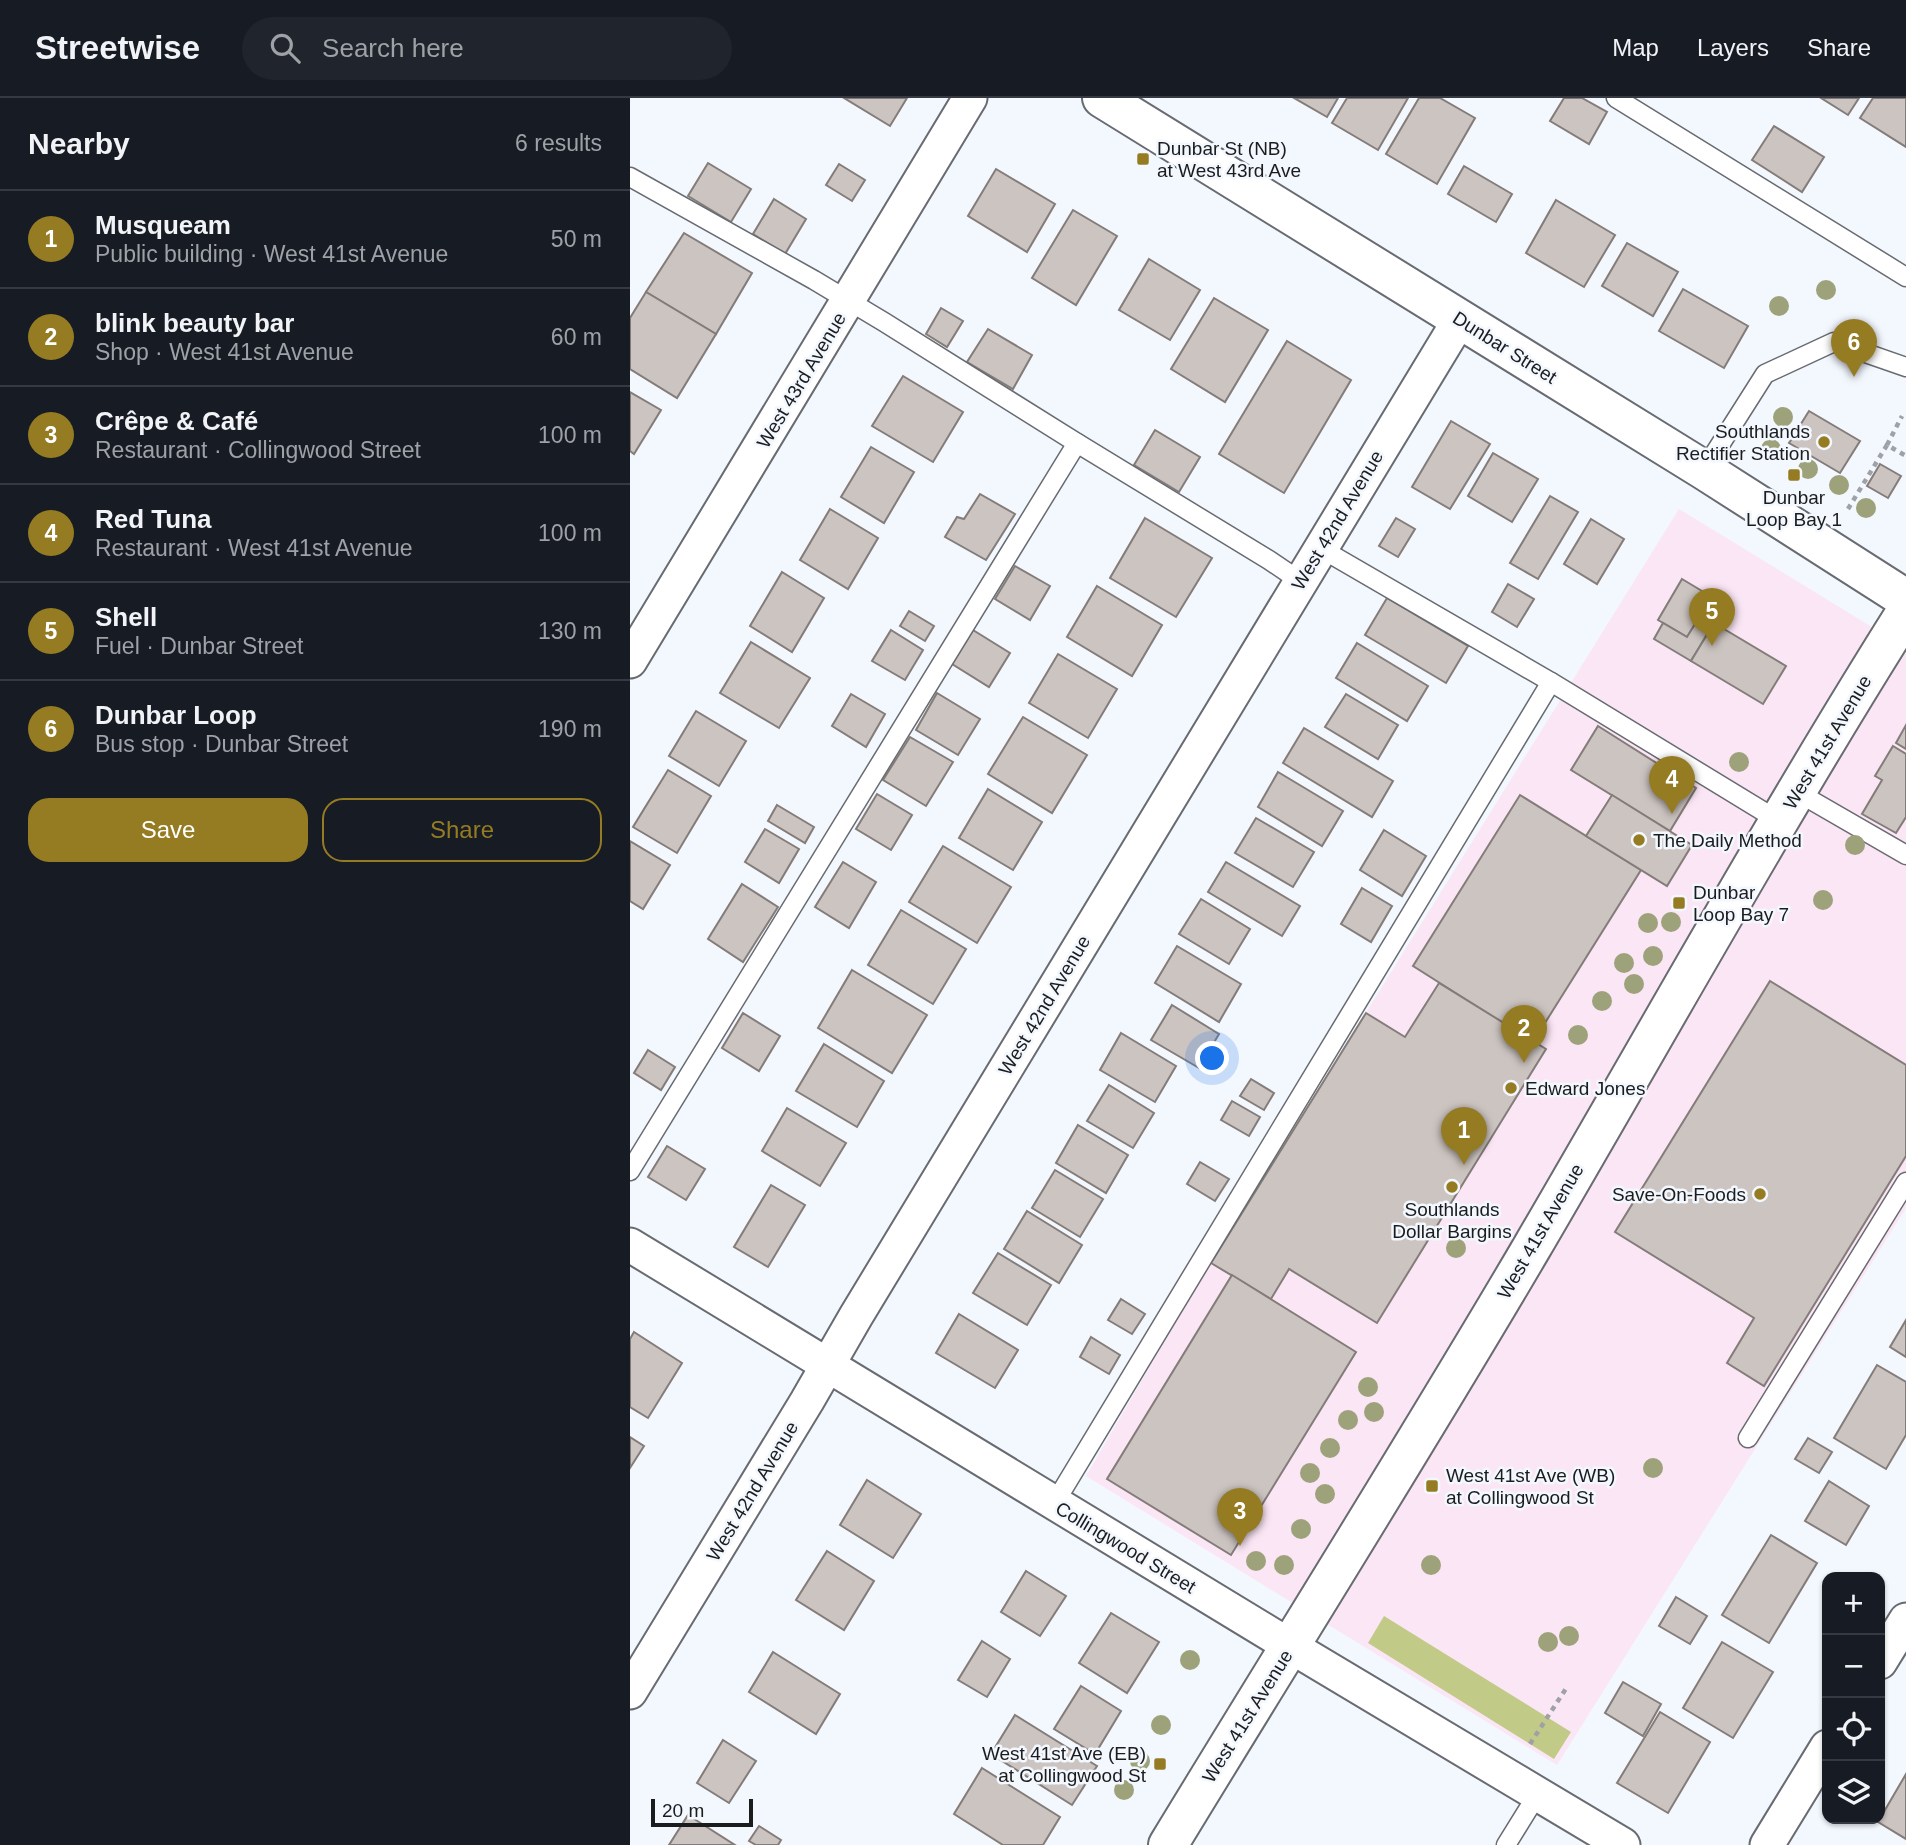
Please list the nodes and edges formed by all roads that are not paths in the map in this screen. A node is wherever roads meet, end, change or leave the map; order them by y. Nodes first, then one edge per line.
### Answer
1 (970, 98) edge
2 (1102, 98) edge
3 (1616, 98) edge
4 (630, 177) edge
5 (1906, 277) edge
6 (849, 301) junction
7 (1460, 319) junction
8 (1906, 367) edge
9 (1077, 443) junction
10 (1704, 470) junction
11 (1320, 548) junction
12 (1300, 581) junction
13 (1906, 599) edge
14 (1906, 612) edge
15 (630, 662) edge
16 (1552, 682) junction
17 (1788, 806) junction
18 (1906, 855) edge
19 (630, 1171) edge
20 (1906, 1182) edge
21 (630, 1245) edge
22 (828, 1365) junction
23 (1748, 1438) dead end
24 (1054, 1504) junction
25 (1906, 1620) edge
26 (1290, 1646) junction
27 (1885, 1654) edge
28 (630, 1692) edge
29 (1822, 1755) edge
30 (1537, 1795) junction
31 (1168, 1845) edge
32 (1506, 1845) edge
33 (1623, 1845) edge
34 (1767, 1845) edge

1 - 6 street, West 43rd Avenue
2 - 7 main road, Dunbar Street
3 - 5 lane
4 - 6 lane
6 - 9 lane
6 - 15 street, West 43rd Avenue
7 - 10 main road, Dunbar Street
7 - 11 street, West 42nd Avenue
8 - 10 lane
9 - 12 lane
9 - 19 lane
10 - 13 main road, Dunbar Street
11 - 12 street, West 42nd Avenue
11 - 16 lane
12 - 22 street, West 42nd Avenue
14 - 17 main road, West 41st Avenue
16 - 17 lane
16 - 24 lane
17 - 18 lane
17 - 26 main road, West 41st Avenue
20 - 23 lane
21 - 22 street, Collingwood Street
22 - 24 street, Collingwood Street
22 - 28 street, West 42nd Avenue
24 - 26 street, Collingwood Street
25 - 27 street
26 - 30 street, Collingwood Street
26 - 31 main road, West 41st Avenue
29 - 34 street
30 - 32 lane
30 - 33 street, Collingwood Street

